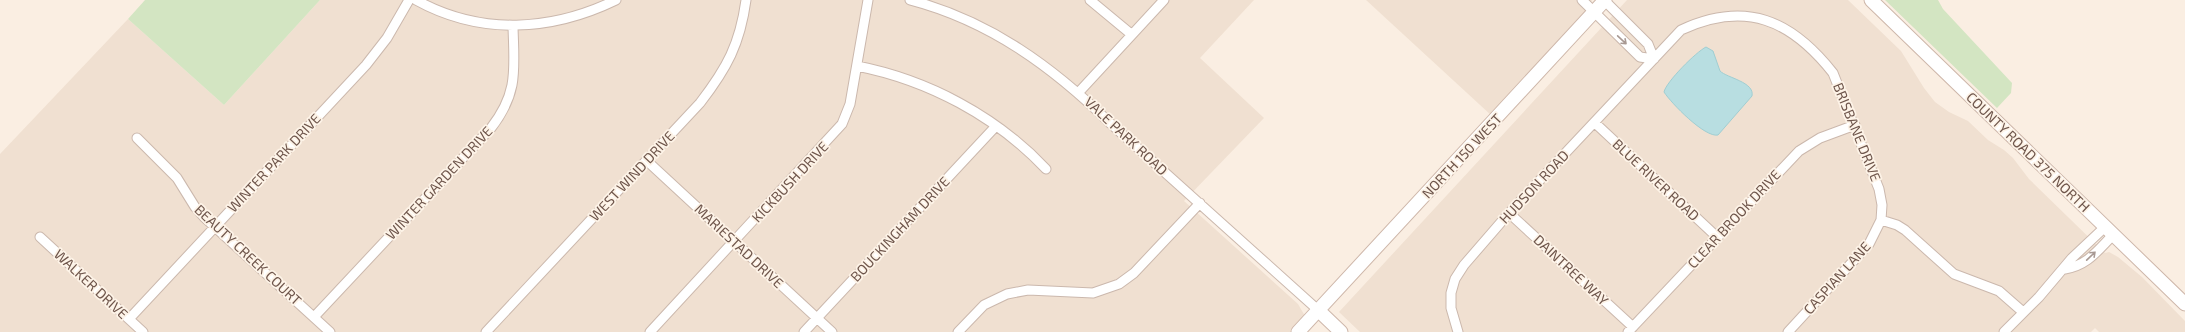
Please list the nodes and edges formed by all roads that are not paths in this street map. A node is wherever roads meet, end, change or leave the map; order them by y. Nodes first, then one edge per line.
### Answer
1 (409, 0) edge
2 (416, 0) edge
3 (616, 0) edge
4 (746, 0) edge
5 (868, 0) edge
6 (910, 0) edge
7 (1090, 0) edge
8 (1164, 0) edge
9 (1582, 0) edge
10 (1604, 0) edge
11 (1871, 0) edge
12 (1594, 13) junction
13 (513, 26) junction
14 (1131, 34) junction
15 (1654, 58) junction
16 (857, 66) junction
17 (1079, 92) junction
18 (1595, 123) junction
19 (996, 126) junction
20 (1854, 126) junction
21 (137, 138) dead end
22 (646, 160) junction
23 (1046, 169) dead end
24 (1200, 203) junction
25 (1509, 213) junction
26 (1881, 220) junction
27 (214, 226) junction
28 (2109, 231) junction
29 (40, 237) dead end
30 (1717, 237) junction
31 (735, 242) junction
32 (2185, 304) edge
33 (1318, 310) junction
34 (2023, 312) junction
35 (314, 317) junction
36 (817, 318) junction
37 (129, 319) junction
38 (1630, 330) edge
39 (143, 332) edge
40 (330, 332) edge
41 (486, 332) edge
42 (650, 332) edge
43 (804, 332) edge
44 (832, 332) edge
45 (958, 332) edge
46 (1298, 332) edge
47 (1341, 332) edge
48 (1458, 332) edge
49 (1788, 332) edge
50 (2004, 332) edge

1 - 27 street, WINTER PARK DRIVE
2 - 13 street
3 - 13 street
4 - 22 street, WEST WIND DRIVE
5 - 16 street, KICKBUSH DRIVE
6 - 17 street, VALE PARK ROAD
7 - 14 street
8 - 14 street
9 - 12 street
10 - 12 street, NORTH 150 WEST
10 - 15 street
11 - 28 street, COUNTY ROAD 375 NORTH
12 -> 15 street
12 - 33 street, NORTH 150 WEST
13 - 35 street, WINTER GARDEN DRIVE
14 - 17 street
15 - 18 street, HUDSON ROAD
15 - 20 street, BRISBANE DRIVE
16 - 19 street
16 - 31 street, KICKBUSH DRIVE
17 - 24 street, VALE PARK ROAD
18 - 25 street, HUDSON ROAD
18 - 30 street, BLUE RIVER ROAD
19 - 23 street
19 - 36 street, BOUCKINGHAM DRIVE
20 - 26 street, BRISBANE DRIVE
20 - 30 street, CLEAR BROOK DRIVE
21 - 27 street, BEAUTY CREEK COURT
22 - 31 street, MARIESTAD DRIVE
22 - 41 street, WEST WIND DRIVE
24 - 33 street, VALE PARK ROAD
24 - 45 street
25 - 38 street, DAINTREE WAY
25 - 48 street, HUDSON ROAD
26 - 34 street
26 - 49 street, CASPIAN LANE
27 - 35 street, BEAUTY CREEK COURT
27 - 37 street, WINTER PARK DRIVE
28 - 32 street, COUNTY ROAD 375 NORTH
28 - 34 street
29 - 37 street, WALKER DRIVE
30 - 38 street, CLEAR BROOK DRIVE
31 - 36 street, MARIESTAD DRIVE
31 - 42 street, KICKBUSH DRIVE
33 - 46 street, NORTH 150 WEST
33 - 47 street
34 - 50 street
35 - 40 street, BEAUTY CREEK COURT
36 - 43 street, BOUCKINGHAM DRIVE
36 - 44 street, MARIESTAD DRIVE
37 - 39 street, WALKER DRIVE

